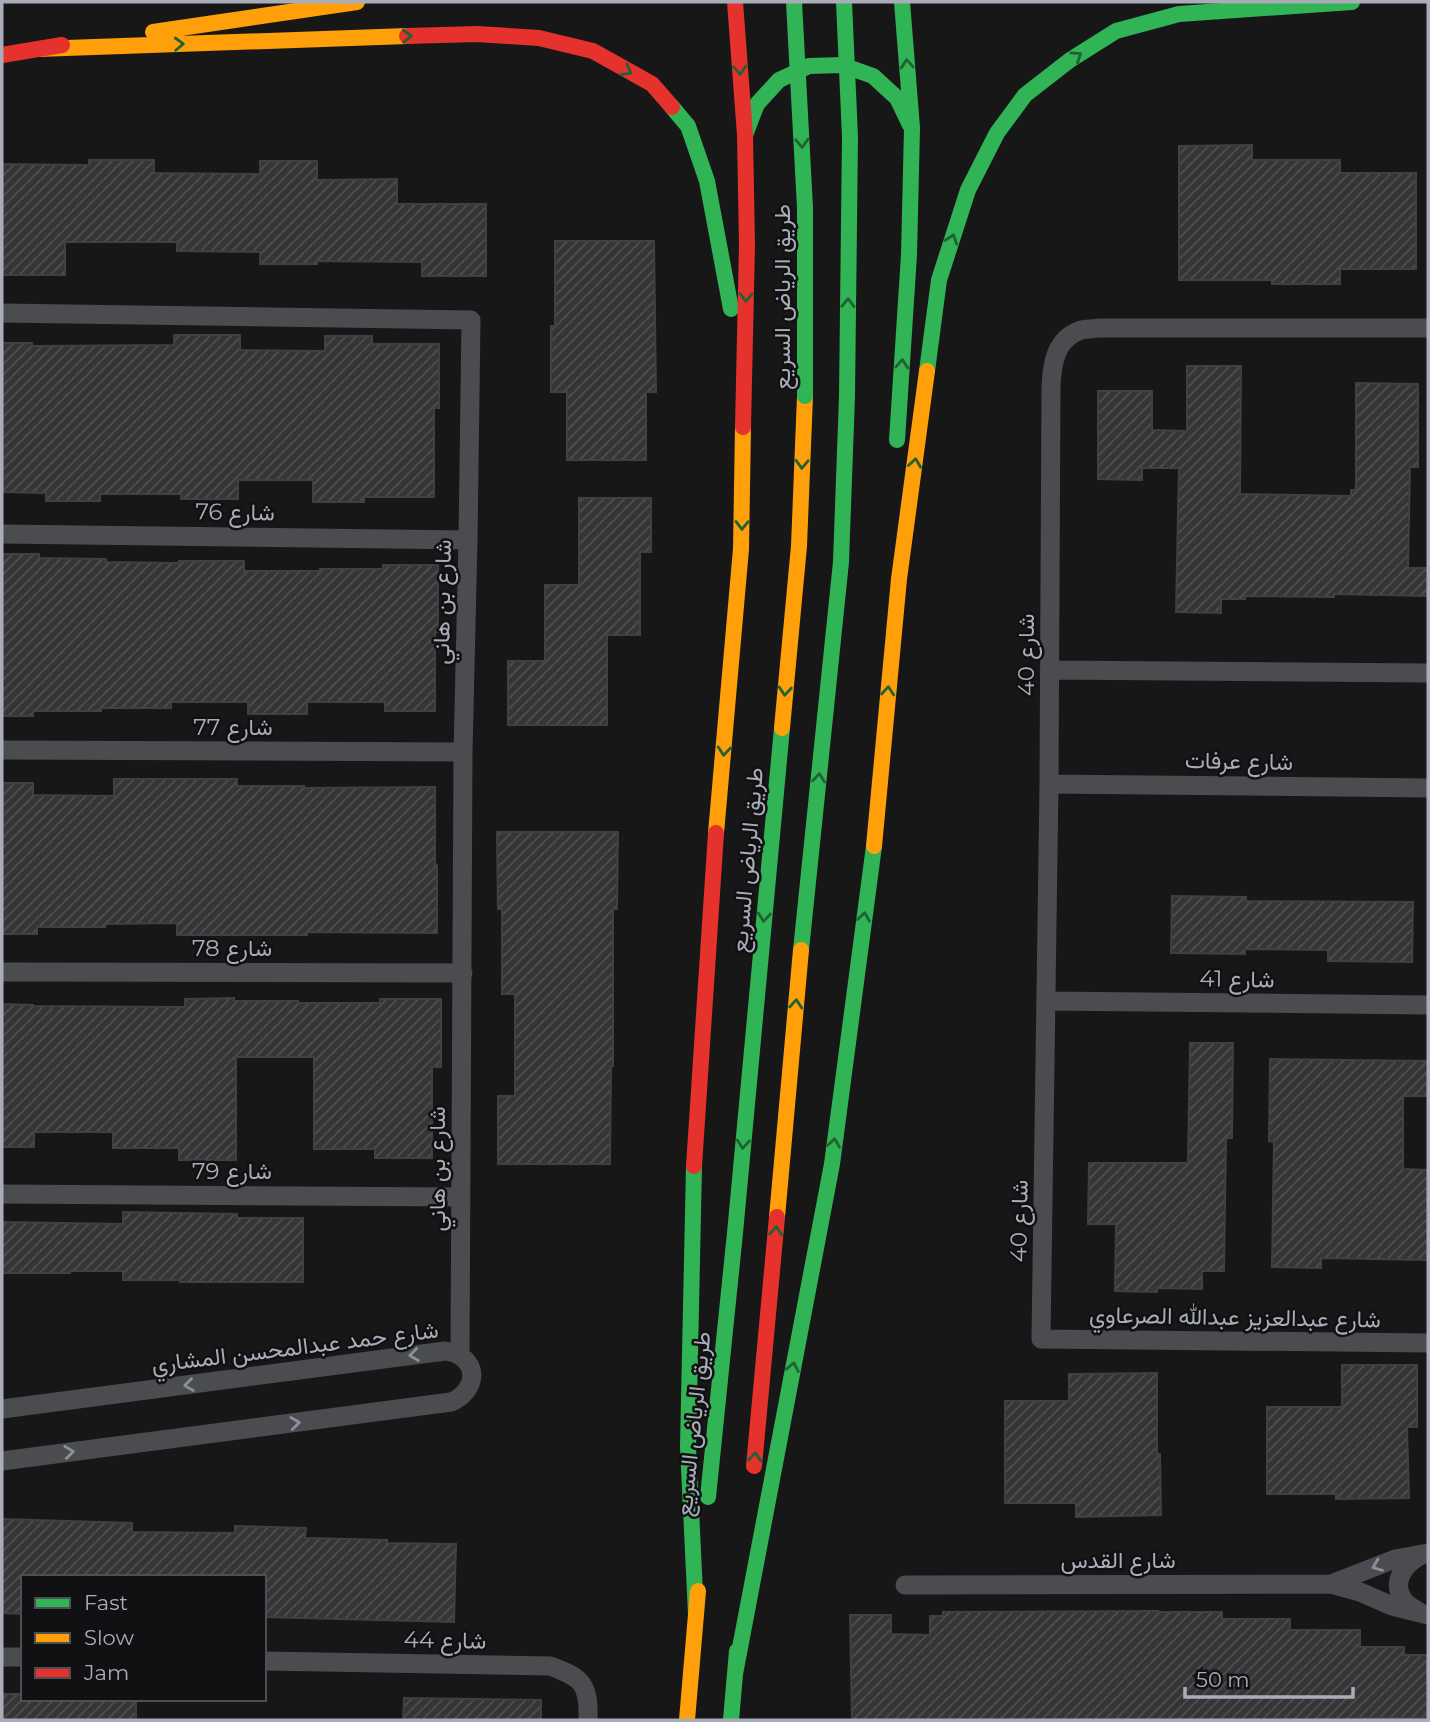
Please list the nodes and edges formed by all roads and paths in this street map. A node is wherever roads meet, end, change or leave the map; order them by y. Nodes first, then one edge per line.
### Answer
1 (357, 2) edge
2 (735, 2) edge
3 (794, 2) edge
4 (844, 2) edge
5 (902, 2) edge
6 (1352, 2) edge
7 (38, 49) junction
8 (2, 55) edge
9 (912, 128) junction
10 (745, 135) junction
11 (2, 313) edge
12 (1428, 328) edge
13 (744, 374) junction
14 (896, 449) dead end
15 (897, 475) dead end
16 (2, 534) edge
17 (468, 540) junction
18 (899, 579) junction
19 (1050, 670) junction
20 (1428, 673) edge
21 (2, 750) edge
22 (463, 752) junction
23 (1049, 784) junction
24 (1428, 788) edge
25 (2, 972) edge
26 (463, 973) junction
27 (1046, 1002) junction
28 (1428, 1005) edge
29 (2, 1194) edge
30 (461, 1197) junction
31 (1041, 1339) joint
32 (1428, 1343) edge
33 (460, 1355) junction
34 (2, 1409) edge
35 (2, 1461) edge
36 (753, 1480) dead end
37 (750, 1508) dead end
38 (1426, 1554) edge
39 (1331, 1584) junction
40 (905, 1585) dead end
41 (696, 1614) junction
42 (1427, 1615) edge
43 (2, 1657) edge
44 (21, 1657) edge
45 (266, 1661) edge
46 (735, 1674) junction
47 (588, 1720) edge
48 (687, 1720) edge
49 (731, 1720) edge

1 - 7 main road
2 -> 10 main road
3 -> 41 main road, طريق الرياض السريع, bridge
36 -> 4 main road, bridge
9 -> 5 main road
18 -> 6 main road
7 - 8 main road
7 -> 13 main road
9 - 10 main road
14 -> 9 main road
10 -> 13 main road
11 - 17 street, شارع بن هاني
12 - 19 street, شارع 40
13 -> 41 main road
15 - 18 main road
16 - 17 street, شارع 76
17 - 22 street, شارع بن هاني
46 -> 18 main road
19 - 20 street
19 - 23 street, شارع 40
21 - 22 street, شارع 77
22 - 26 street, شارع بن هاني
23 - 24 street, شارع عرفات
23 - 27 street, شارع 40
25 - 26 street, شارع 78
26 - 30 street, شارع بن هاني
27 - 28 street, شارع 41
27 - 31 street, شارع 40
29 - 30 street, شارع 79
30 - 33 street, شارع بن هاني
31 - 32 street, شارع عبدالعزيز عبدالله الصرعاوي
33 -> 34 street, شارع حمد عبدالمحسن المشاري
35 -> 33 street, شارع حمد عبدالمحسن المشاري
37 - 46 main road
38 -> 39 street, شارع القدس
38 - 42 street
39 - 40 street, شارع القدس
39 - 42 street, شارع القدس
41 - 48 main road, طريق الرياض السريع
43 - 44 street
45 - 47 street, شارع 44
46 - 49 main road

